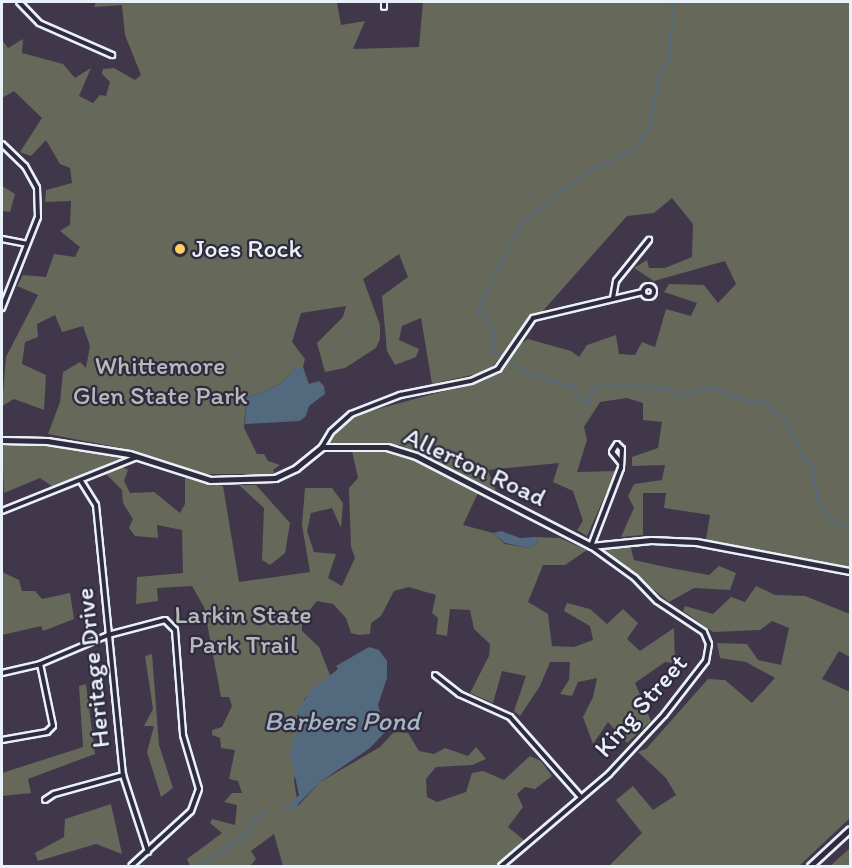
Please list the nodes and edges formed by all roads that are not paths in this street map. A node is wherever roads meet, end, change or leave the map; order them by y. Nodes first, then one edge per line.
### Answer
1 (19, 2) edge
2 (112, 55) dead end
3 (2, 144) edge
4 (2, 239) edge
5 (649, 240) dead end
6 (27, 244) junction
7 (643, 292) dead end
8 (613, 298) junction
9 (2, 308) edge
10 (2, 440) edge
11 (322, 447) junction
12 (139, 457) junction
13 (620, 462) dead end
14 (81, 481) junction
15 (2, 512) edge
16 (591, 546) junction
17 (850, 571) edge
18 (108, 635) junction
19 (40, 664) junction
20 (2, 673) edge
21 (435, 675) dead end
22 (2, 740) edge
23 (123, 775) junction
24 (580, 796) junction
25 (45, 800) dead end
26 (850, 829) edge
27 (148, 852) junction
28 (131, 867) edge
29 (501, 867) edge
30 (810, 867) edge

1 - 2 street
3 - 6 street
4 - 6 street
5 - 8 street
6 - 9 street
7 - 8 street
8 - 11 street
10 - 12 street
11 - 12 street
11 - 16 street, Allerton Road
12 - 14 street
13 - 16 street
14 - 15 street
14 - 18 street, Heritage Drive
16 - 17 street
16 - 24 street, King Street
18 - 19 street
18 - 23 street, Heritage Drive
18 - 27 street
19 - 20 street
19 - 22 street
21 - 24 street
23 - 25 street
23 - 27 street, Heritage Drive
24 - 29 street, King Street
26 - 30 street
27 - 28 street

